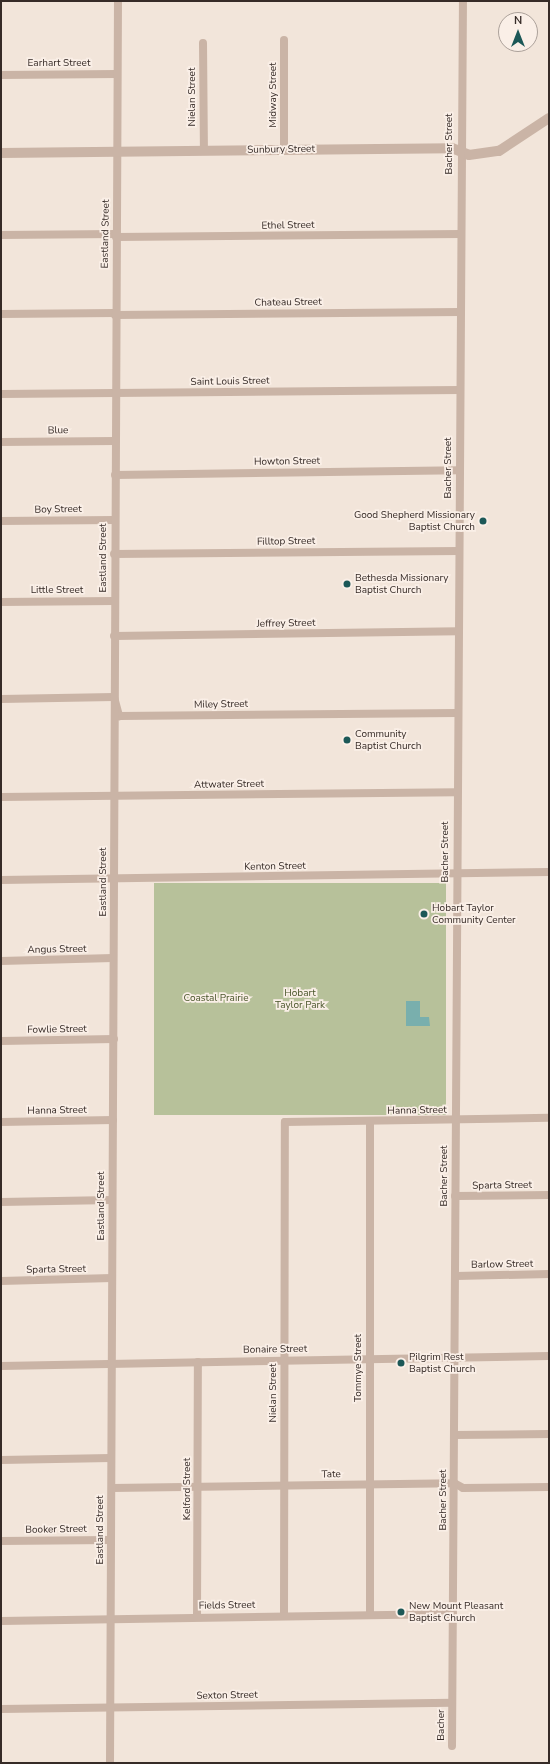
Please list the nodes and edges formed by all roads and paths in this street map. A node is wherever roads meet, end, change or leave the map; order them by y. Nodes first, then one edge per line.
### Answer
1 (118, 1) edge
2 (462, 1) edge
3 (284, 40) dead end
4 (203, 43) dead end
5 (117, 74) junction
6 (1, 75) edge
7 (549, 118) edge
8 (284, 150) junction
9 (204, 151) junction
10 (117, 152) junction
11 (460, 152) junction
12 (1, 153) edge
13 (461, 234) junction
14 (1, 235) edge
15 (116, 236) junction
16 (460, 312) junction
17 (1, 314) edge
18 (115, 314) junction
19 (460, 390) junction
20 (116, 393) junction
21 (1, 394) edge
22 (115, 441) junction
23 (1, 442) edge
24 (459, 470) junction
25 (115, 475) junction
26 (114, 520) junction
27 (1, 521) edge
28 (458, 551) junction
29 (114, 554) junction
30 (114, 601) junction
31 (1, 602) edge
32 (458, 631) junction
33 (114, 636) junction
34 (114, 697) junction
35 (1, 699) edge
36 (457, 713) junction
37 (457, 792) junction
38 (114, 796) junction
39 (1, 797) edge
40 (549, 872) edge
41 (456, 874) junction
42 (1, 880) edge
43 (114, 880) junction
44 (113, 958) junction
45 (1, 961) edge
46 (114, 1039) junction
47 (1, 1041) edge
48 (549, 1118) edge
49 (113, 1120) junction
50 (455, 1120) junction
51 (1, 1122) edge
52 (285, 1122) joint
53 (370, 1122) junction
54 (549, 1195) edge
55 (456, 1196) junction
56 (112, 1200) junction
57 (1, 1202) edge
58 (549, 1274) edge
59 (456, 1276) junction
60 (112, 1278) junction
61 (1, 1281) edge
62 (549, 1356) edge
63 (456, 1358) junction
64 (369, 1359) junction
65 (284, 1360) junction
66 (198, 1362) junction
67 (112, 1364) junction
68 (1, 1366) edge
69 (549, 1434) edge
70 (454, 1435) junction
71 (110, 1458) junction
72 (1, 1460) edge
73 (454, 1483) junction
74 (369, 1485) junction
75 (283, 1486) junction
76 (198, 1487) junction
77 (549, 1487) edge
78 (112, 1488) junction
79 (110, 1540) junction
80 (1, 1541) edge
81 (370, 1614) junction
82 (453, 1614) junction
83 (284, 1615) junction
84 (197, 1617) junction
85 (111, 1619) junction
86 (1, 1621) edge
87 (452, 1703) junction
88 (110, 1708) junction
89 (1, 1709) edge
90 (452, 1746) dead end
91 (110, 1763) edge

1 - 5 street, Eastland Street
2 - 11 street, Bacher Street
3 - 8 street, Midway Street
4 - 9 street, Nielan Street
5 - 6 street, Earhart Street
5 - 10 street, Eastland Street
7 - 11 street, Sunbury Street
8 - 9 street, Sunbury Street
8 - 11 street, Sunbury Street
9 - 10 street, Sunbury Street
10 - 12 street, Sunbury Street
10 - 15 street, Eastland Street
11 - 13 street, Bacher Street
13 - 15 street, Ethel Street
13 - 16 street, Bacher Street
14 - 15 street, Ethel Street
15 - 18 street, Eastland Street
16 - 18 street, Chateau Street
16 - 19 street, Bacher Street
17 - 18 street, Chateau Street
18 - 20 street, Eastland Street
19 - 20 street, Saint Louis Street
19 - 24 street, Bacher Street
20 - 21 street, Saint Louis Street
20 - 22 street, Eastland Street
22 - 23 street, Blue
22 - 25 street, Eastland Street
24 - 25 street, Howton Street
24 - 28 street, Bacher Street
25 - 26 street, Eastland Street
26 - 27 street, Boy Street
26 - 29 street, Eastland Street
28 - 29 street, Filltop Street
28 - 32 street, Bacher Street
29 - 30 street, Eastland Street
30 - 31 street, Little Street
30 - 33 street, Eastland Street
32 - 33 street, Jeffrey Street
32 - 36 street, Bacher Street
33 - 34 street, Eastland Street
34 - 35 street
34 - 36 street, Miley Street
34 - 38 street, Eastland Street
36 - 37 street, Bacher Street
37 - 38 street, Attwater Street
37 - 41 street, Bacher Street
38 - 39 street, Attwater Street
38 - 43 street, Eastland Street
40 - 41 street, Kenton Street
41 - 43 street, Kenton Street
41 - 50 street, Bacher Street
42 - 43 street, Kenton Street
43 - 44 street, Eastland Street
44 - 45 street, Angus Street
44 - 46 street, Eastland Street
46 - 47 street, Fowlie Street
46 - 49 street, Eastland Street
48 - 50 street, Hanna Street
49 - 51 street, Hanna Street
49 - 56 street, Eastland Street
50 - 53 street, Hanna Street
50 - 55 street, Bacher Street
52 - 53 street, Hanna Street
52 - 65 street, Nielan Street
53 - 64 street, Tommye Street
54 - 55 street, Sparta Street
55 - 59 street, Bacher Street
56 - 57 street
56 - 60 street, Eastland Street
58 - 59 street, Barlow Street
59 - 63 street, Bacher Street
60 - 61 street, Sparta Street
60 - 67 street, Eastland Street
62 - 63 street, Bonaire Street
63 - 64 street, Bonaire Street
63 - 70 street, Bacher Street
64 - 65 street, Bonaire Street
64 - 74 street, Tommye Street
65 - 66 street, Bonaire Street
65 - 75 street, Nielan Street
66 - 67 street, Bonaire Street
66 - 76 street, Kelford Street
67 - 68 street, Bonaire Street
67 - 71 street, Eastland Street
69 - 70 street
70 - 73 street, Bacher Street
71 - 72 street
71 - 78 street, Eastland Street
73 - 74 street, Tate
73 - 77 street, Tate
73 - 82 street, Bacher Street
74 - 75 street, Tate
74 - 81 street, Tommye Street
75 - 76 street, Tate
75 - 83 street, Nielan Street
76 - 78 street, Tate
76 - 84 street, Kelford Street
78 - 79 street, Eastland Street
79 - 80 street, Booker Street
79 - 85 street, Eastland Street
81 - 82 street, Fields Street
81 - 83 street, Fields Street
82 - 87 street, Bacher Street
83 - 84 street, Fields Street
84 - 85 street, Fields Street
85 - 86 street, Fields Street
85 - 88 street, Eastland Street
87 - 88 street, Sexton Street
87 - 90 street, Bacher
88 - 89 street, Sexton Street
88 - 91 street, Eastland Street

